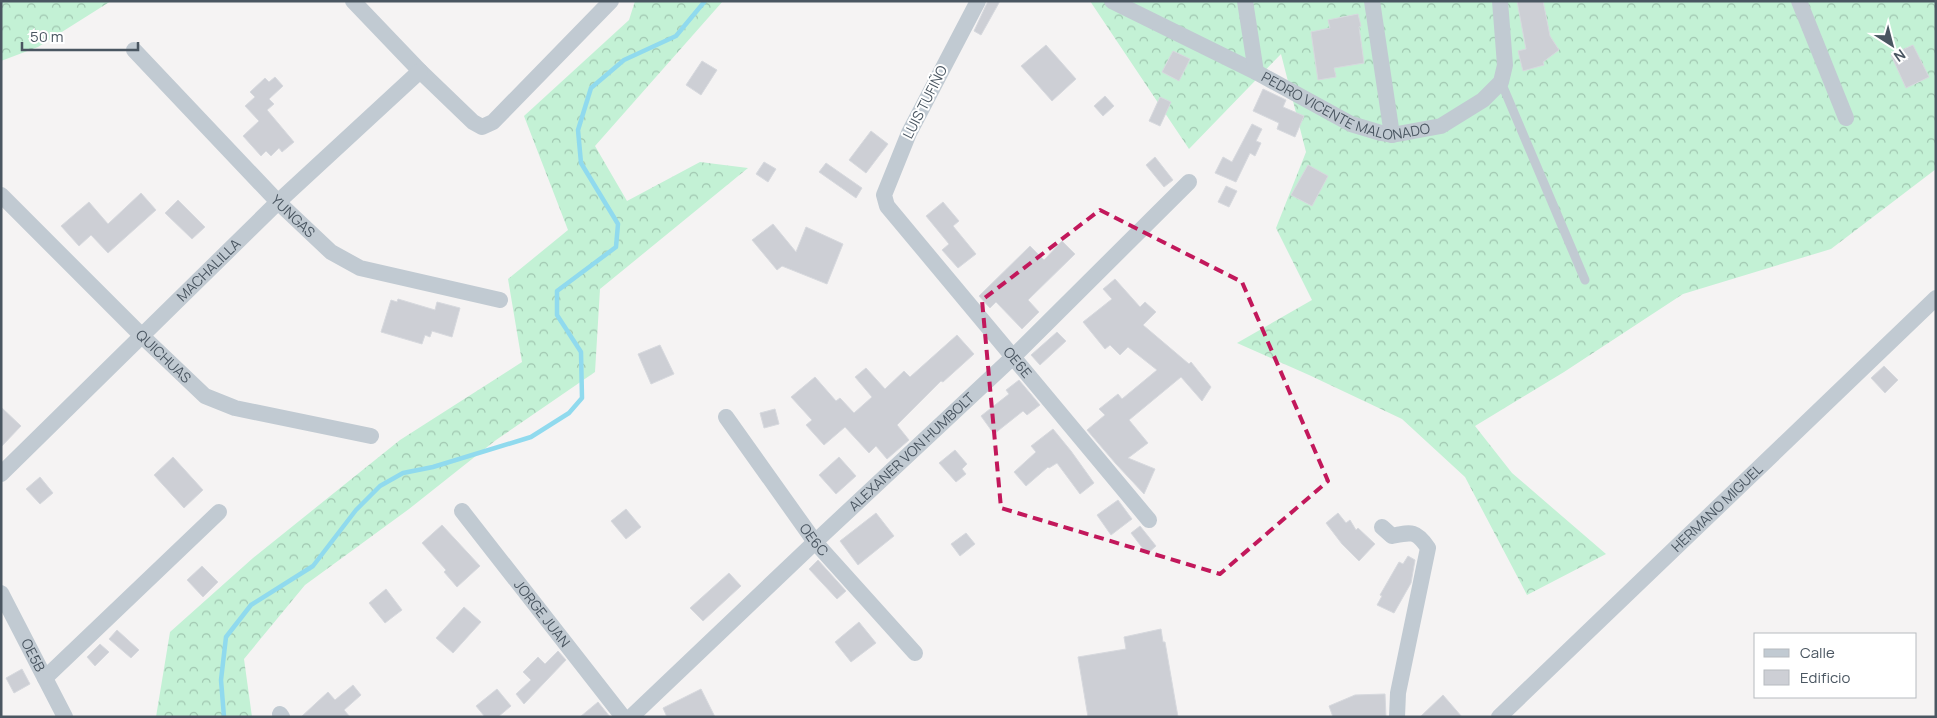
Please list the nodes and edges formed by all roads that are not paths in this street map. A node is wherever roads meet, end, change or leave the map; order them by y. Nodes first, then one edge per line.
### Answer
1 (611, 1) edge
2 (978, 1) edge
3 (1112, 1) edge
4 (1245, 1) edge
5 (1372, 1) edge
6 (1500, 1) edge
7 (1799, 1) edge
8 (361, 4) edge
9 (1136, 7) edge
10 (134, 50) dead end
11 (420, 71) junction
12 (1256, 72) junction
13 (1501, 82) junction
14 (1846, 118) dead end
15 (1392, 135) junction
16 (1189, 182) dead end
17 (1, 195) edge
18 (278, 202) junction
19 (886, 206) joint
20 (1585, 280) dead end
21 (1936, 298) edge
22 (500, 300) dead end
23 (142, 336) junction
24 (1014, 356) junction
25 (726, 417) dead end
26 (370, 436) dead end
27 (1, 474) edge
28 (462, 511) dead end
29 (219, 512) dead end
30 (1149, 520) dead end
31 (1382, 526) dead end
32 (815, 542) junction
33 (1, 593) edge
34 (915, 653) dead end
35 (45, 678) junction
36 (65, 717) edge
37 (623, 717) edge
38 (631, 717) edge
39 (1397, 717) edge
40 (1499, 717) edge

1 - 11 street
2 - 19 street, LUIS TUFIÑO
3 - 9 street, PEDRO VICENTE MALONADO
4 - 12 street
5 - 15 street
6 - 13 street
7 - 14 street
8 - 11 street
9 - 12 street, PEDRO VICENTE MALONADO
10 - 18 street, YUNGAS
11 - 18 street, MACHALILLA
12 - 15 street, PEDRO VICENTE MALONADO
13 - 15 street, PEDRO VICENTE MALONADO
13 - 20 lane
16 - 24 street, ALEXANER VON HUMBOLT
17 - 23 street, QUICHUAS
18 - 22 street, YUNGAS
18 - 23 street, MACHALILLA
19 - 24 street, OE6E
21 - 40 street, HERMANO MIGUEL
23 - 26 street, QUICHUAS
23 - 27 street, MACHALILLA
24 - 30 street, OE6E
24 - 32 street, ALEXANER VON HUMBOLT
25 - 32 street, OE6C
28 - 37 street, JORGE JUAN
29 - 35 street
31 - 39 street
32 - 34 street, OE6C
32 - 38 street, ALEXANER VON HUMBOLT
33 - 35 street, OE5B
35 - 36 street, OE5B

